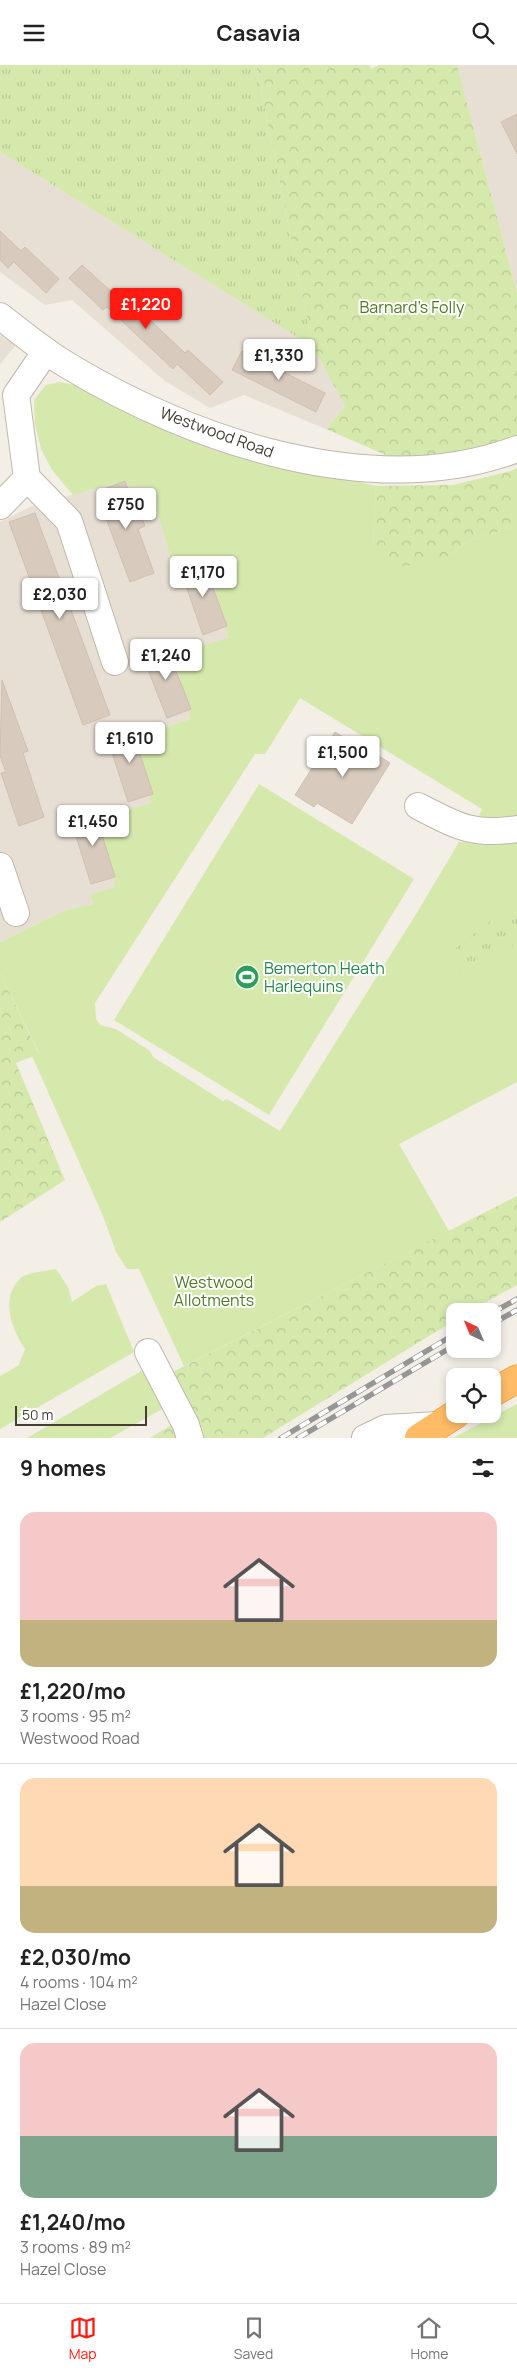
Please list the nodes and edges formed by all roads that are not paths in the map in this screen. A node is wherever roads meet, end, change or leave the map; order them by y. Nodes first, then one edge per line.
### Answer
1 (0, 316) edge
2 (46, 351) junction
3 (517, 449) edge
4 (27, 478) junction
5 (0, 506) edge
6 (115, 662) dead end
7 (418, 806) dead end
8 (517, 829) edge
9 (0, 866) edge
10 (16, 913) dead end
11 (148, 1352) dead end
12 (517, 1379) edge
13 (501, 1388) edge
14 (438, 1426) edge
15 (190, 1438) edge
16 (365, 1438) edge

1 - 2 street, Westwood Road
2 - 3 street, Westwood Road
2 - 4 street
4 - 5 street
4 - 6 street
7 - 8 street
9 - 10 street
11 - 15 street
12 - 13 highway
14 - 16 street

